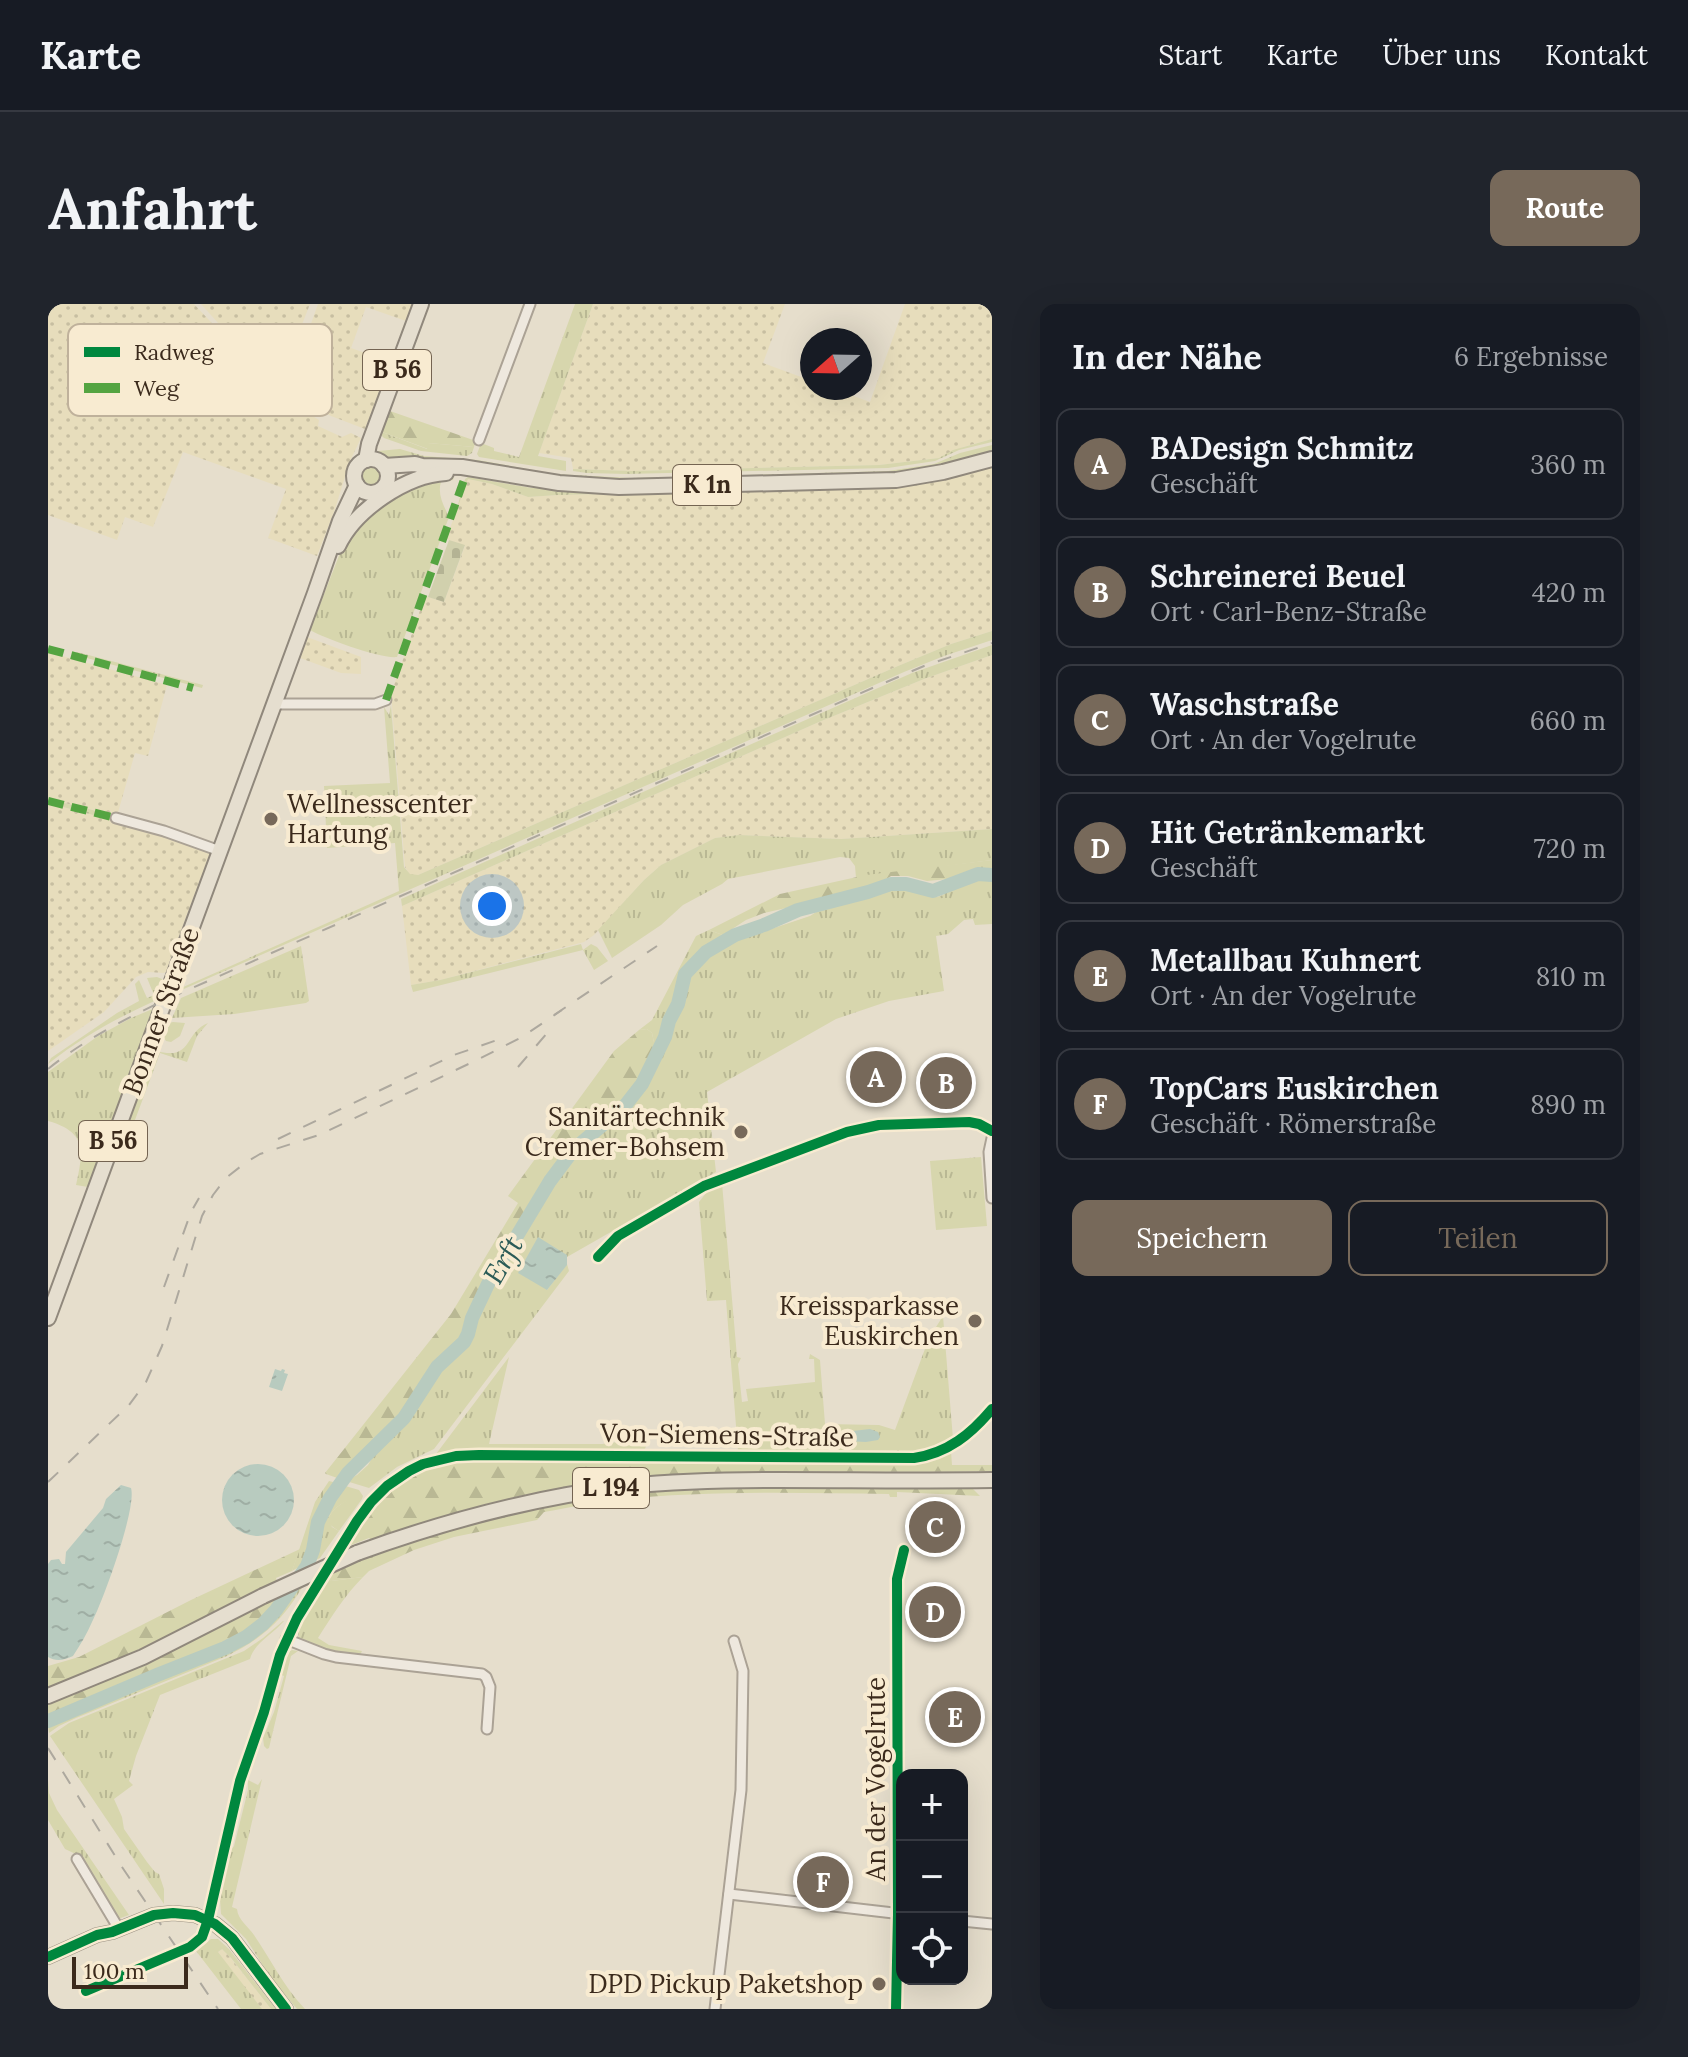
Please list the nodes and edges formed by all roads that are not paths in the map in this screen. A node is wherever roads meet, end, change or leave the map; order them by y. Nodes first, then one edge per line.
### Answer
1 (421, 304) edge
2 (530, 304) edge
3 (479, 440) dead end
4 (992, 452) edge
5 (992, 459) edge
6 (379, 466) junction
7 (949, 470) junction
8 (546, 481) junction
9 (361, 488) junction
10 (320, 577) junction
11 (386, 700) dead end
12 (274, 704) junction
13 (116, 818) dead end
14 (220, 851) junction
15 (992, 1131) edge
16 (992, 1138) edge
17 (992, 1198) edge
18 (598, 1257) dead end
19 (48, 1318) edge
20 (992, 1409) edge
21 (992, 1480) edge
22 (904, 1550) dead end
23 (286, 1639) junction
24 (734, 1641) dead end
25 (48, 1696) edge
26 (487, 1729) dead end
27 (77, 1859) dead end
28 (729, 1894) junction
29 (900, 1913) edge
30 (896, 1914) edge
31 (208, 1920) junction
32 (968, 1922) edge
33 (992, 1924) edge
34 (119, 1929) junction
35 (48, 1957) edge
36 (897, 1985) edge
37 (86, 1991) dead end
38 (286, 2009) edge
39 (715, 2009) edge
40 (896, 2009) edge

1 - 6 main road, B 56
2 - 3 street
4 - 7 main road, K 1n
5 - 7 main road, K 1n
6 - 8 main road, K 1n
6 - 9 main road
6 - 9 main road
7 - 8 main road, K 1n
8 - 10 main road, K 1n
9 - 10 main road, B 56
10 - 12 main road, B 56
11 - 12 street
12 - 14 main road, Bonner Straße / B 56
13 - 14 street
14 - 19 main road, Bonner Straße / B 56
15 - 18 street
16 - 17 street
20 - 23 street, Von-Siemens-Straße
21 - 25 main road, L 194, bridge
22 - 29 street, An der Vogelrute
23 - 26 street
23 - 31 street, Von-Siemens-Straße
24 - 28 street
27 - 34 street
28 - 30 street
28 - 39 street
31 - 34 main road
31 - 37 street
31 - 38 main road
32 - 33 street
34 - 35 main road
36 - 40 street, An der Vogelrute

